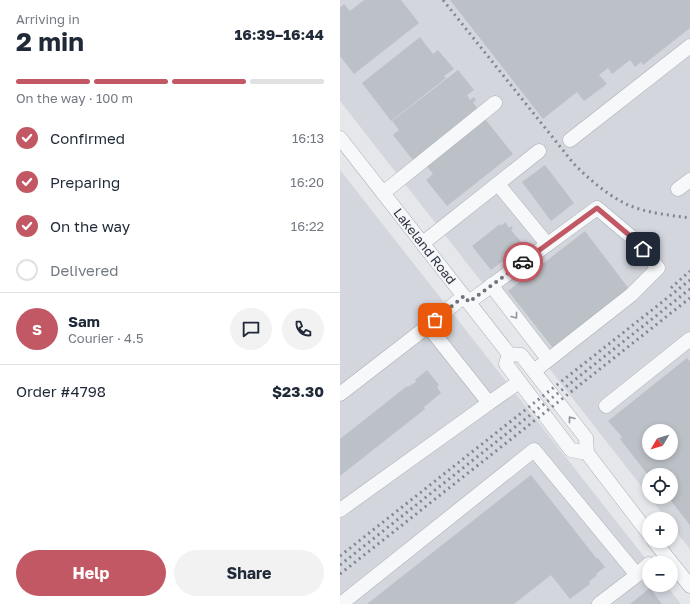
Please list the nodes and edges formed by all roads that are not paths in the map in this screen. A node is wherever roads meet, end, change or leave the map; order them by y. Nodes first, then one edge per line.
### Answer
1 (690, 46) edge
2 (495, 103) dead end
3 (340, 138) edge
4 (570, 140) dead end
5 (539, 151) dead end
6 (690, 180) edge
7 (498, 184) junction
8 (678, 189) dead end
9 (383, 193) junction
10 (423, 243) junction
11 (547, 244) junction
12 (491, 285) junction
13 (466, 299) junction
14 (428, 326) junction
15 (690, 339) edge
16 (509, 354) junction
17 (548, 359) junction
18 (534, 371) junction
19 (519, 382) junction
20 (340, 394) edge
21 (489, 403) junction
22 (606, 406) dead end
23 (587, 453) junction
24 (340, 510) edge
25 (642, 525) edge
26 (661, 548) edge
27 (642, 571) edge
28 (637, 575) junction
29 (690, 586) edge
30 (341, 604) edge
31 (599, 604) edge

1 - 4 street
2 - 9 street
3 - 9 street, Lakeland Road
5 - 7 street
6 - 8 street
7 - 10 street
7 - 11 street
9 - 10 street, Lakeland Road
10 - 13 street, Lakeland Road
11 - 12 street
11 - 17 street
12 - 13 street
12 -> 17 street
13 - 14 street
13 - 16 street, Lakeland Road
14 - 20 street
14 - 21 street
15 - 22 street
16 - 18 street, Lakeland Road
16 - 19 street, Lakeland Road
17 - 18 street
23 -> 18 street, Lakeland Road
19 - 21 street
19 - 23 street, Lakeland Road
21 - 24 street
23 - 25 street, Lakeland Road
26 - 29 street
27 - 28 street
28 - 30 street
28 - 31 street

